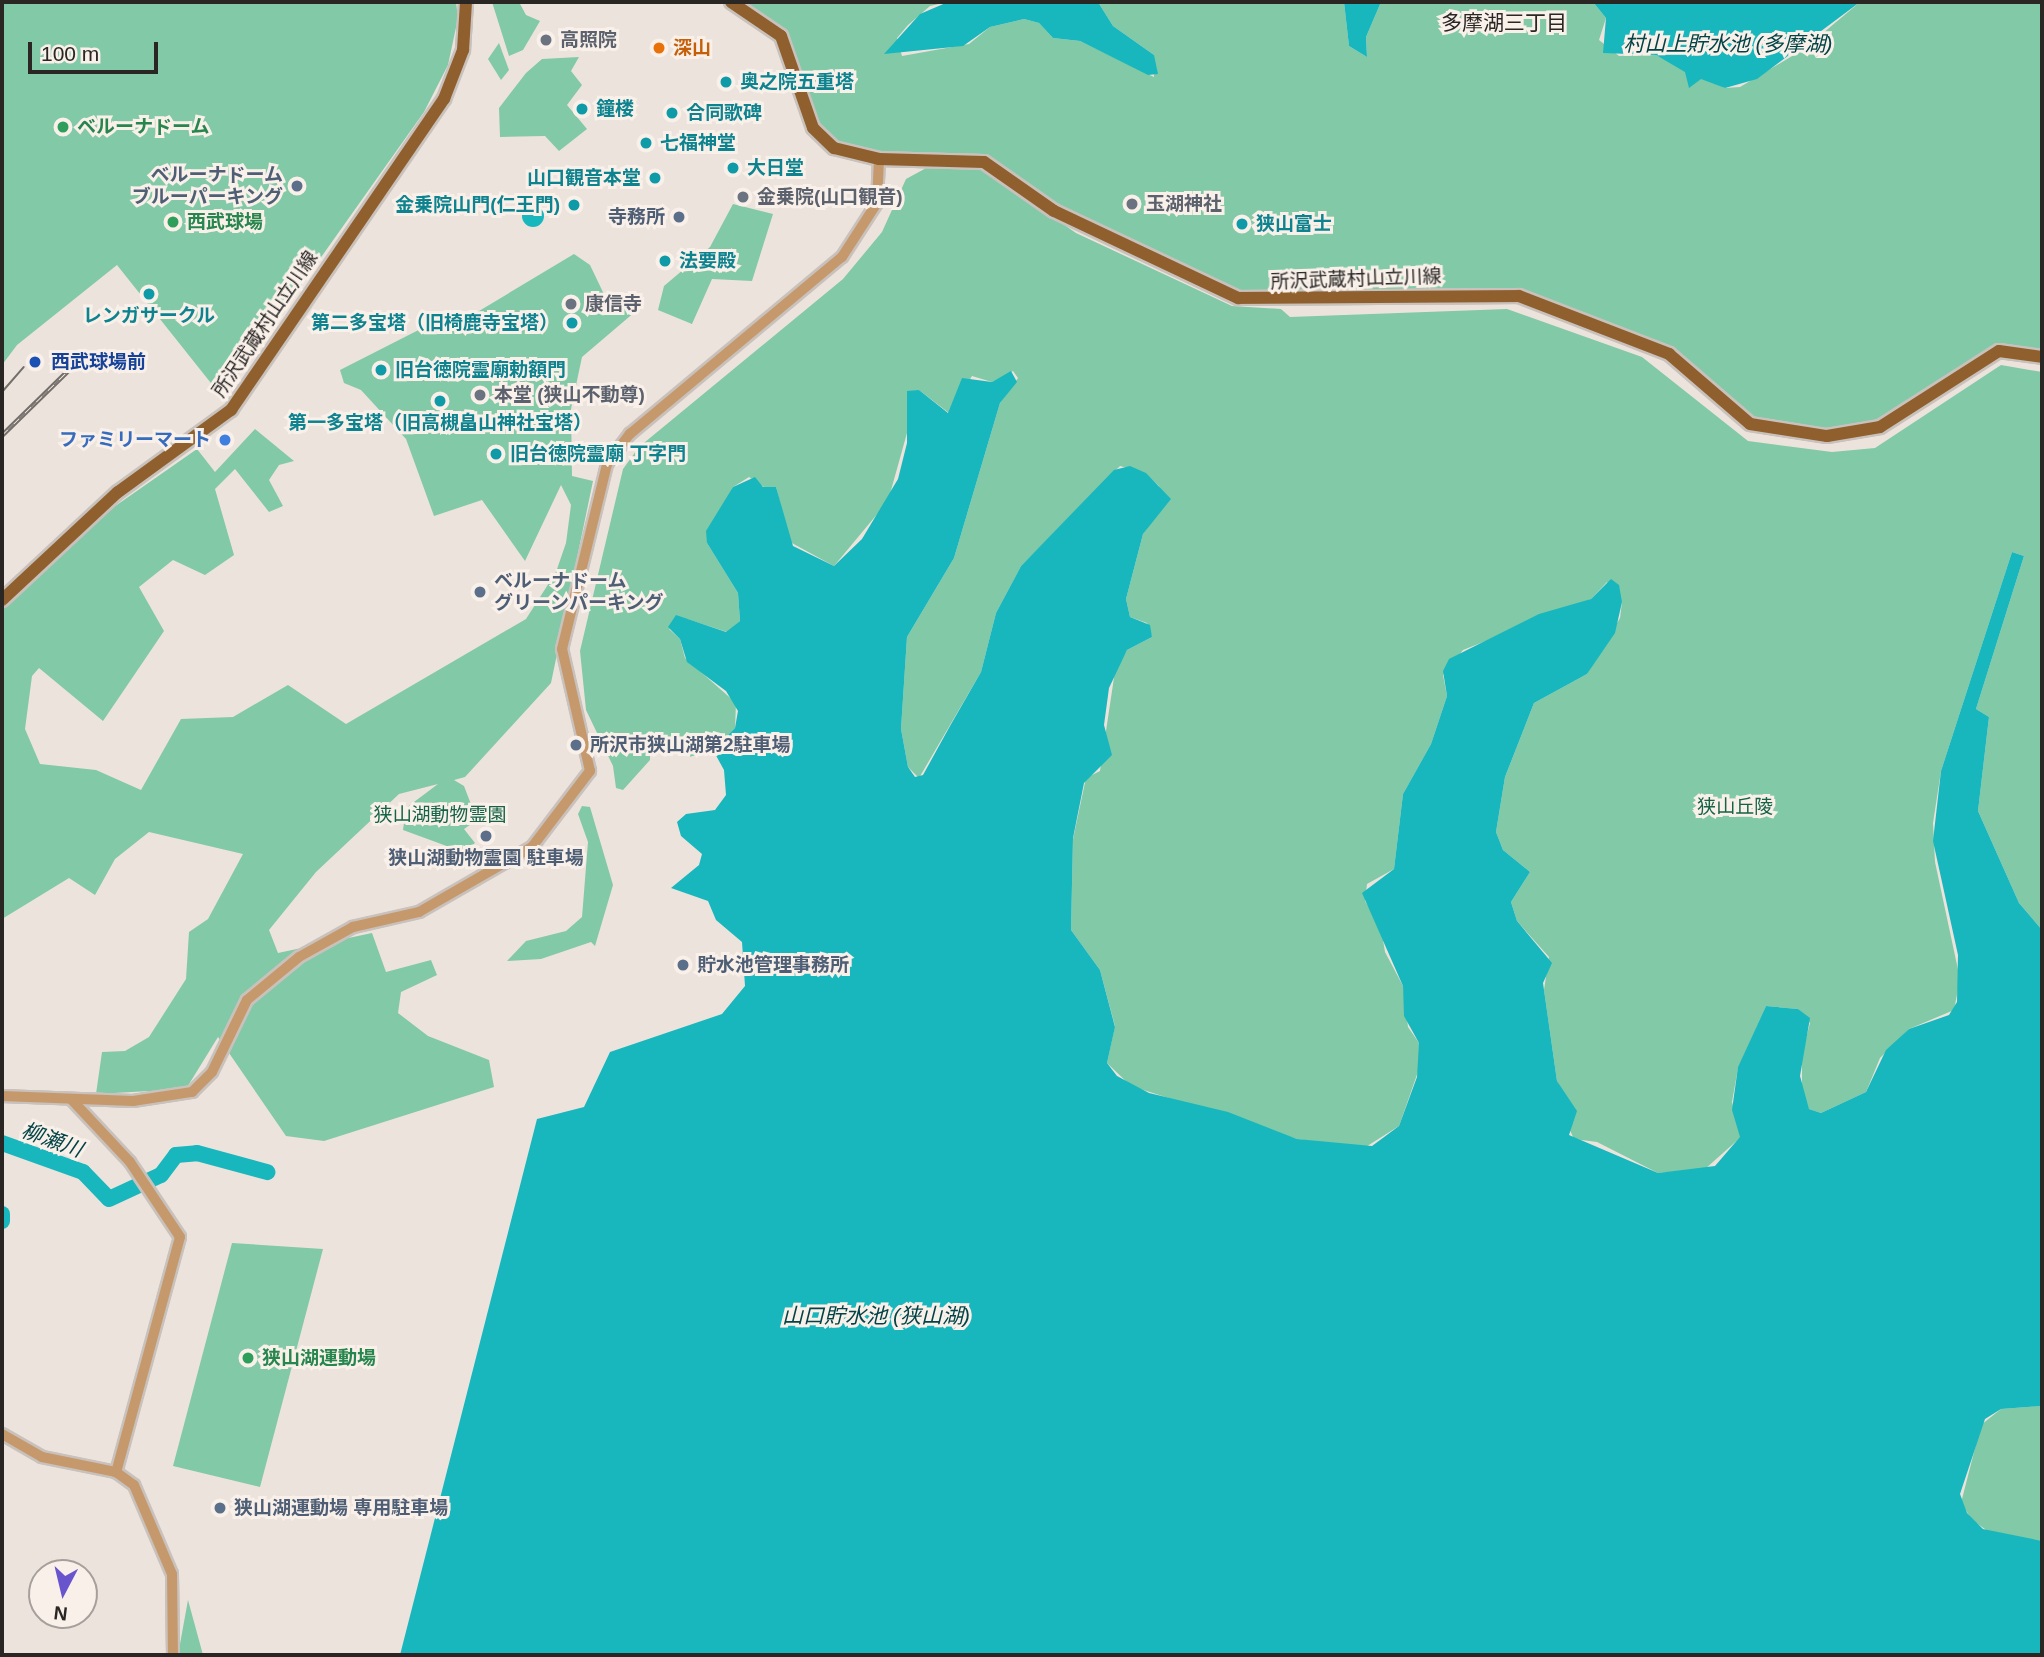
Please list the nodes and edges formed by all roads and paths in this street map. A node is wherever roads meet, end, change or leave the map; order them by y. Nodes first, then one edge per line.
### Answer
1 (466, 2) edge
2 (731, 2) edge
3 (879, 159) junction
4 (2042, 357) edge
5 (2, 600) edge
6 (2, 1096) edge
7 (72, 1100) junction
8 (2, 1434) edge
9 (116, 1472) junction
10 (173, 1655) edge

1 - 5 main road, 所沢武蔵村山立川線
2 - 3 main road, 所沢武蔵村山立川線
3 - 4 main road, 所沢武蔵村山立川線
3 - 7 street
6 - 7 street
7 - 9 street
8 - 9 street
9 - 10 street

